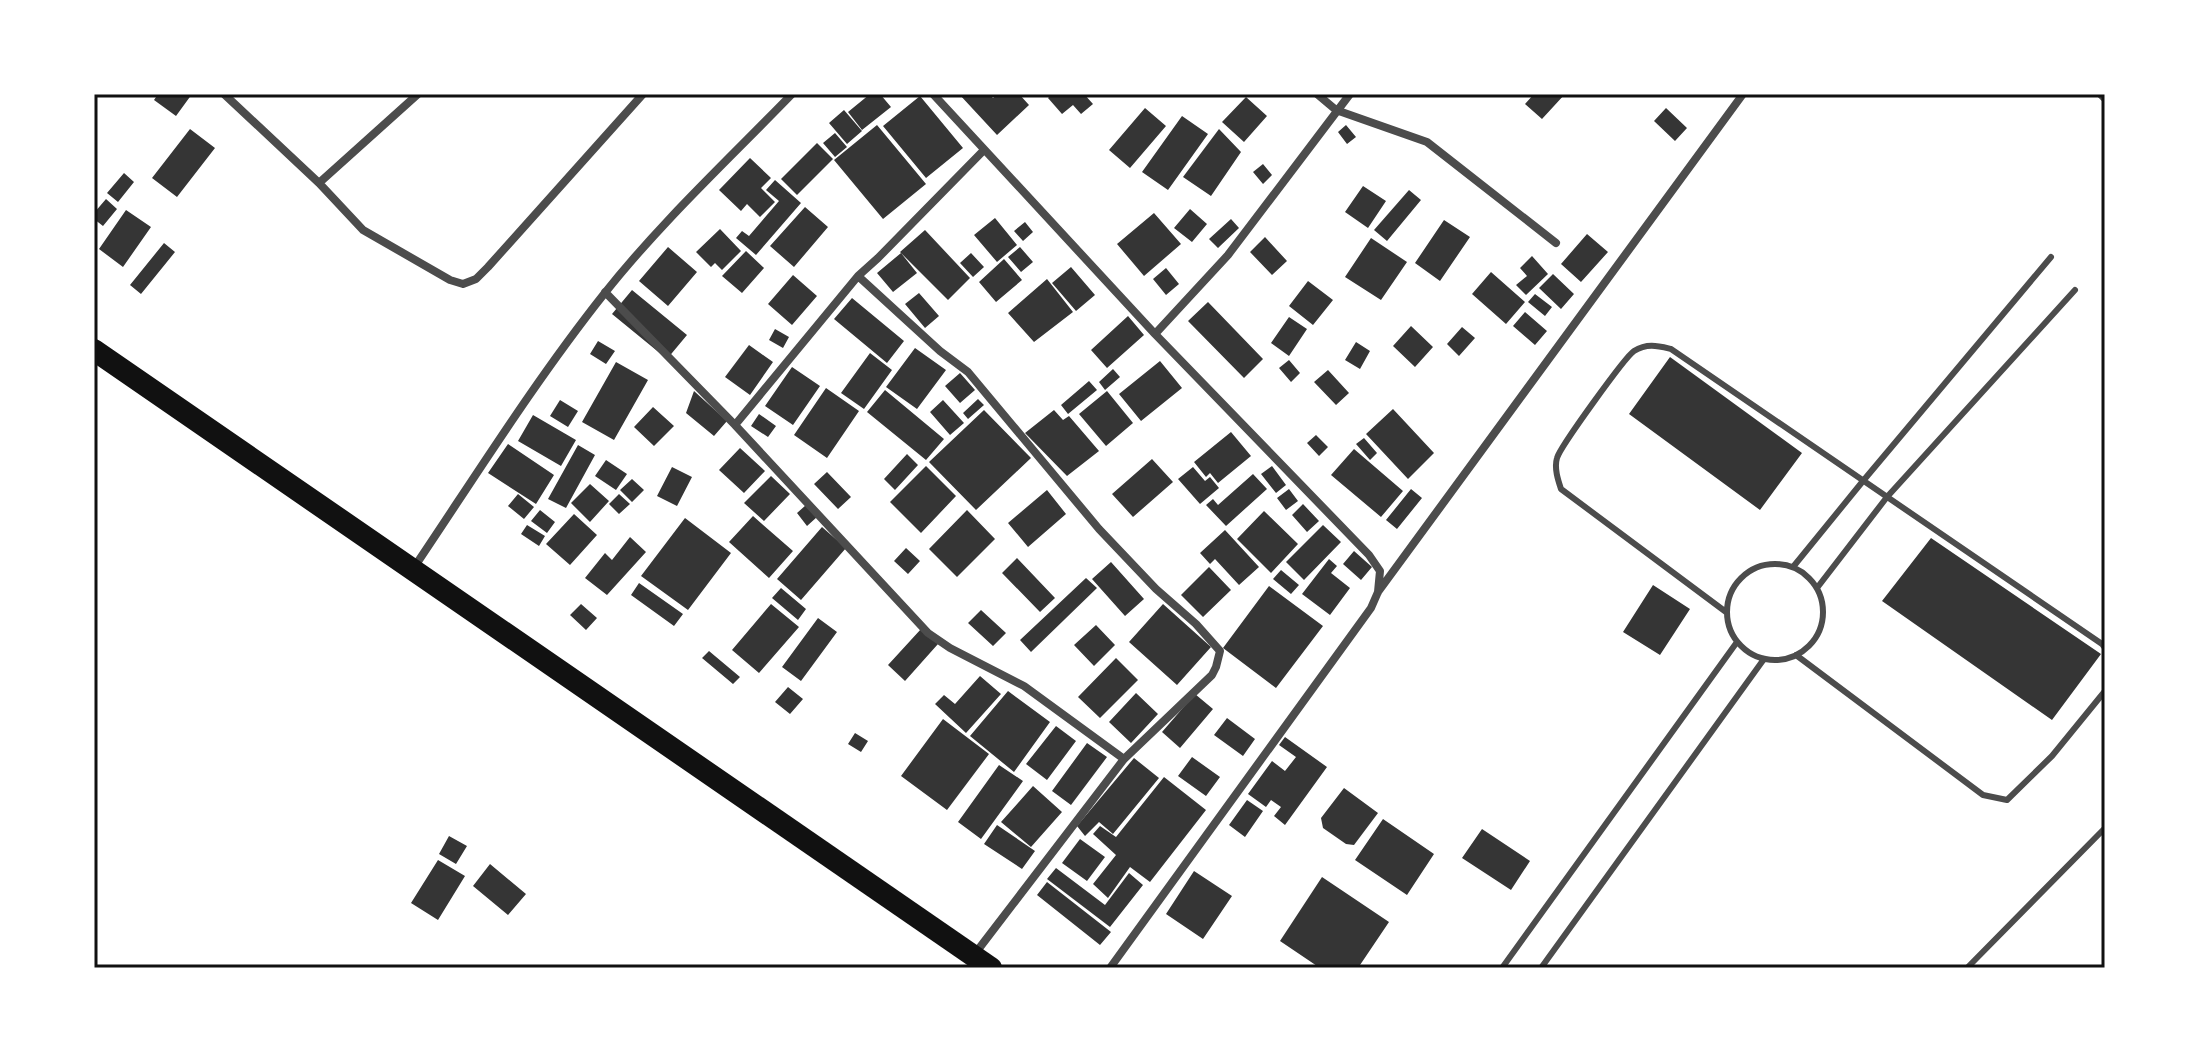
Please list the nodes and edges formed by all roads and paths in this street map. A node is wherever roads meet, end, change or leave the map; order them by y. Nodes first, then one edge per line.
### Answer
1 (224, 94) edge
2 (418, 94) edge
3 (643, 94) edge
4 (792, 94) edge
5 (1317, 94) edge
6 (1350, 94) edge
7 (1743, 94) edge
8 (2099, 94) edge
9 (939, 96) edge
10 (2105, 100) edge
11 (1336, 110) junction
12 (984, 150) junction
13 (319, 183) junction
14 (1556, 243) dead end
15 (2051, 257) dead end
16 (858, 276) junction
17 (2075, 290) dead end
18 (605, 292) junction
19 (1155, 334) junction
20 (94, 350) edge
21 (735, 425) junction
22 (1863, 481) junction
23 (1887, 497) junction
24 (1793, 567) junction
25 (412, 569) junction
26 (1817, 588) junction
27 (1378, 592) junction
28 (1726, 612) junction
29 (1737, 642) junction
30 (2105, 648) edge
31 (1796, 655) junction
32 (1764, 659) junction
33 (2105, 691) edge
34 (1124, 759) junction
35 (2105, 828) edge
36 (982, 962) edge
37 (1110, 968) edge
38 (1502, 968) edge
39 (1541, 968) edge
40 (1967, 968) edge

1 - 13 street
2 - 13 street
3 - 13 street
4 - 18 street
5 - 11 street
6 - 11 street
7 - 27 street
8 - 10 lane
9 - 12 street
11 - 14 street
11 - 19 street
12 - 16 street
12 - 19 street
15 - 22 lane
16 - 21 street
16 - 34 street
17 - 23 lane
18 - 21 street
18 - 25 street
19 - 27 street
20 - 25 highway
21 - 34 street
22 - 23 lane
22 - 24 lane
22 - 28 lane
23 - 26 lane
23 - 30 lane
24 - 26 lane
24 - 28 lane
25 - 36 highway
26 - 31 lane
27 - 37 street
28 - 29 lane
29 - 32 lane
29 - 38 lane
31 - 32 lane
31 - 33 lane
32 - 39 lane
34 - 36 street
35 - 40 lane

